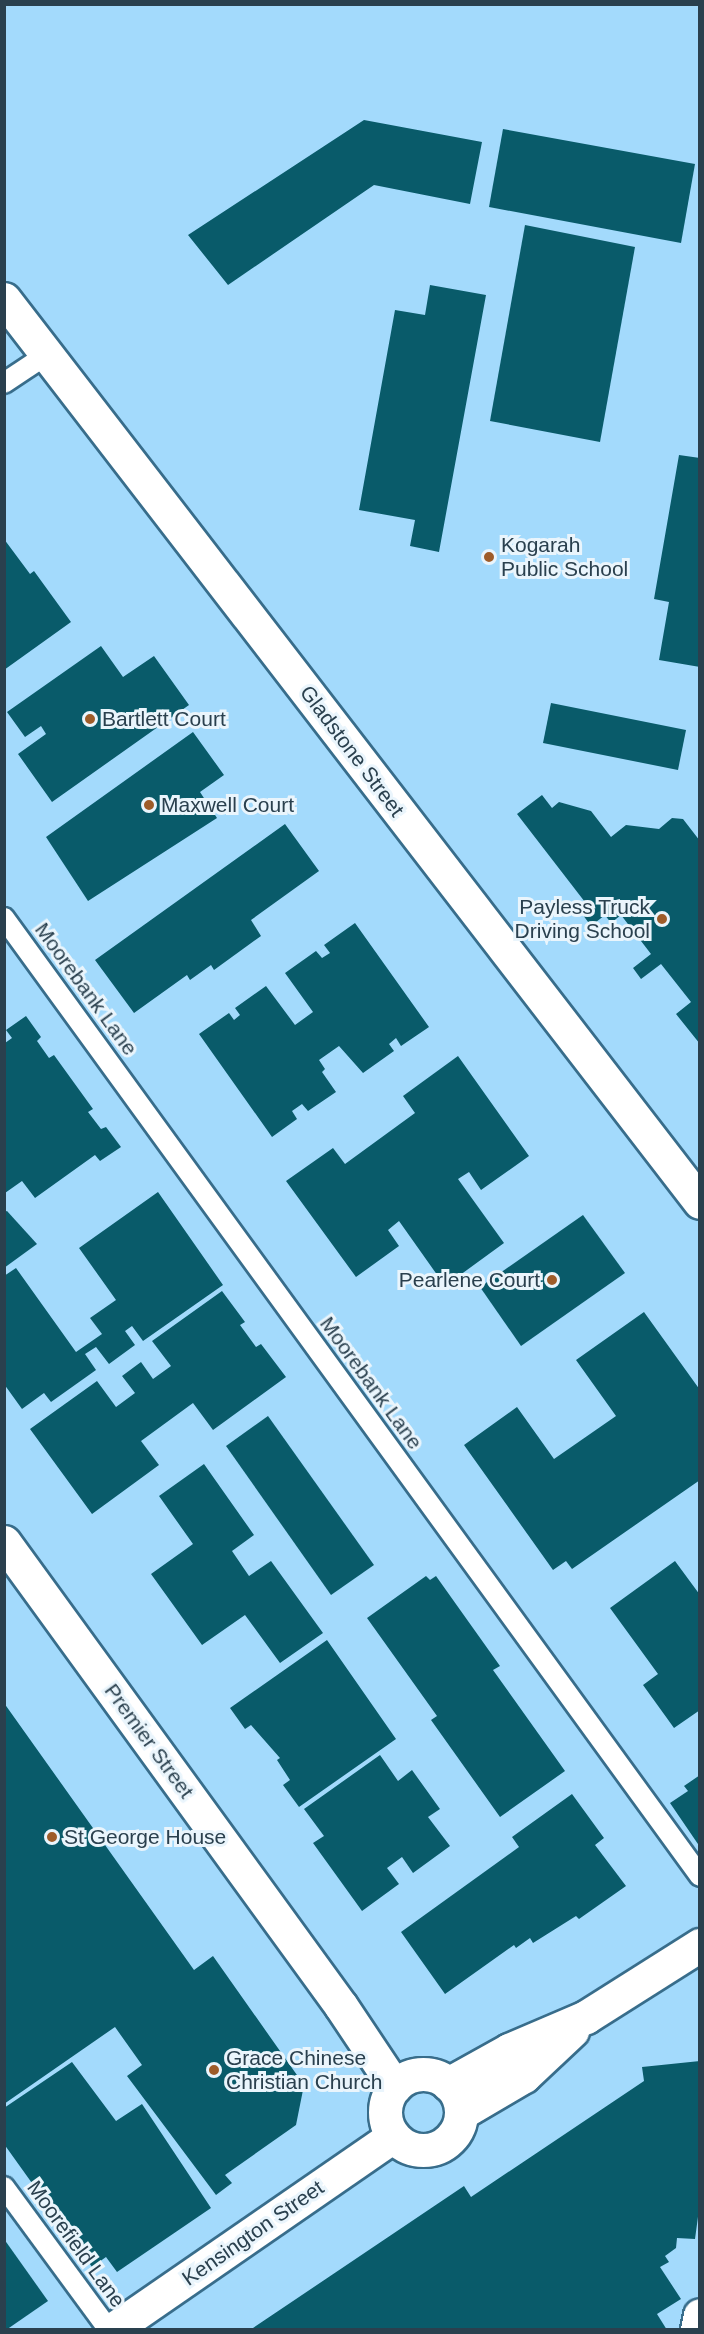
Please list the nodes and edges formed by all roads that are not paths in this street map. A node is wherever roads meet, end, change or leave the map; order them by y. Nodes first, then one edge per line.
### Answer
1 (4, 299) edge
2 (46, 356) junction
3 (4, 383) edge
4 (4, 918) edge
5 (699, 1202) edge
6 (4, 1542) edge
7 (699, 1876) edge
8 (699, 1945) edge
9 (395, 2087) junction
10 (455, 2099) junction
11 (393, 2136) junction
12 (4, 2187) edge
13 (699, 2315) edge
14 (111, 2330) edge
15 (697, 2330) edge

1 - 2 street, Gladstone Street
2 - 3 lane
2 - 5 street, Gladstone Street
4 - 7 lane, Moorebank Lane
6 - 9 street, Premier Street
8 - 10 street
9 - 10 street
9 - 11 street
10 - 11 street
11 - 14 street, Kensington Street
12 - 14 lane, Moorefield Lane
13 - 15 street

